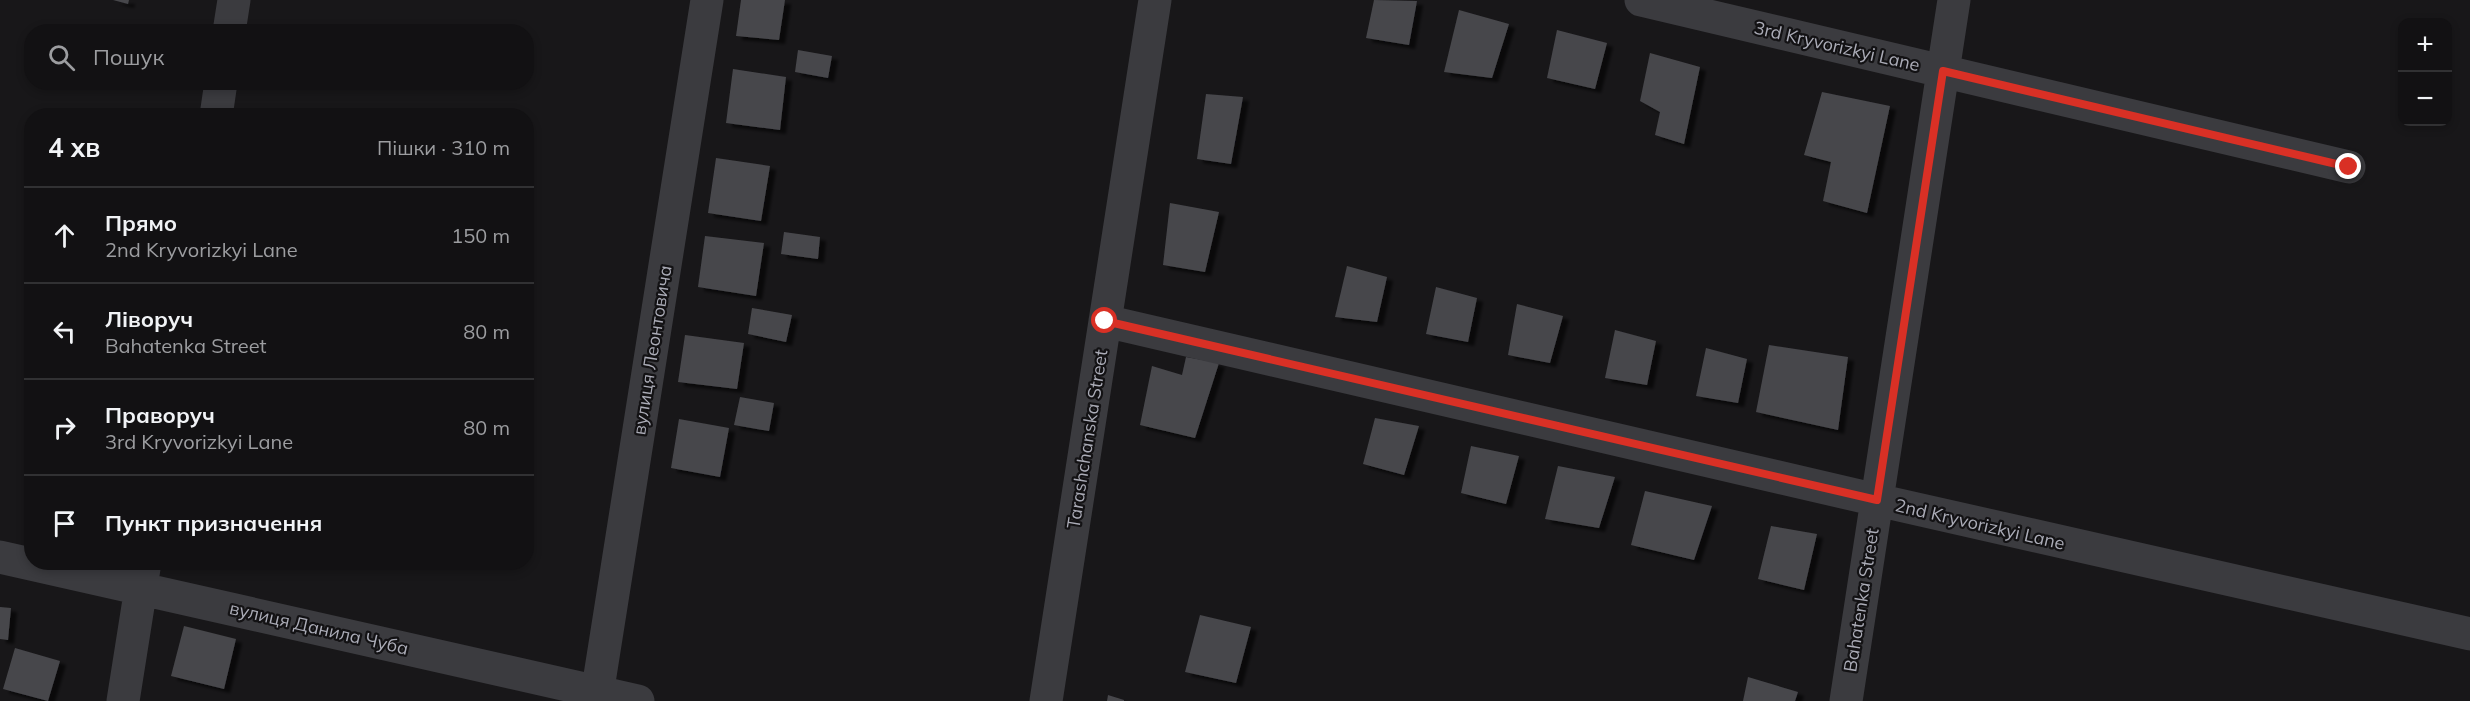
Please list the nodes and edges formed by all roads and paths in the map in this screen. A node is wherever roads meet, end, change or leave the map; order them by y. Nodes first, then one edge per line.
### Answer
1 (234, 0) edge
2 (707, 0) edge
3 (1155, 0) edge
4 (1641, 0) edge
5 (1954, 0) edge
6 (230, 24) edge
7 (1943, 71) junction
8 (220, 90) edge
9 (217, 108) edge
10 (2349, 167) dead end
11 (1105, 321) junction
12 (1877, 500) junction
13 (0, 557) edge
14 (24, 560) edge
15 (103, 570) edge
16 (143, 575) edge
17 (2470, 634) edge
18 (597, 696) edge
19 (123, 701) edge
20 (638, 701) edge
21 (1046, 701) edge
22 (1846, 701) edge

1 - 6 street
2 - 18 street, вулиця Леонтовича
3 - 11 street, Tarashchanska Street
4 - 7 street, 3rd Kryvorizkyi Lane
5 - 7 street, Bahatenka Street
7 - 10 street, 3rd Kryvorizkyi Lane
7 - 12 street, Bahatenka Street
8 - 9 street
11 - 12 street, 2nd Kryvorizkyi Lane
11 - 21 street, Tarashchanska Street
12 - 17 street, 2nd Kryvorizkyi Lane
12 - 22 street, Bahatenka Street
13 - 14 street, вулиця Данила Чуба
15 - 16 street, вулиця Данила Чуба
16 - 18 street, вулиця Данила Чуба
16 - 19 street
18 - 20 street, вулиця Данила Чуба

